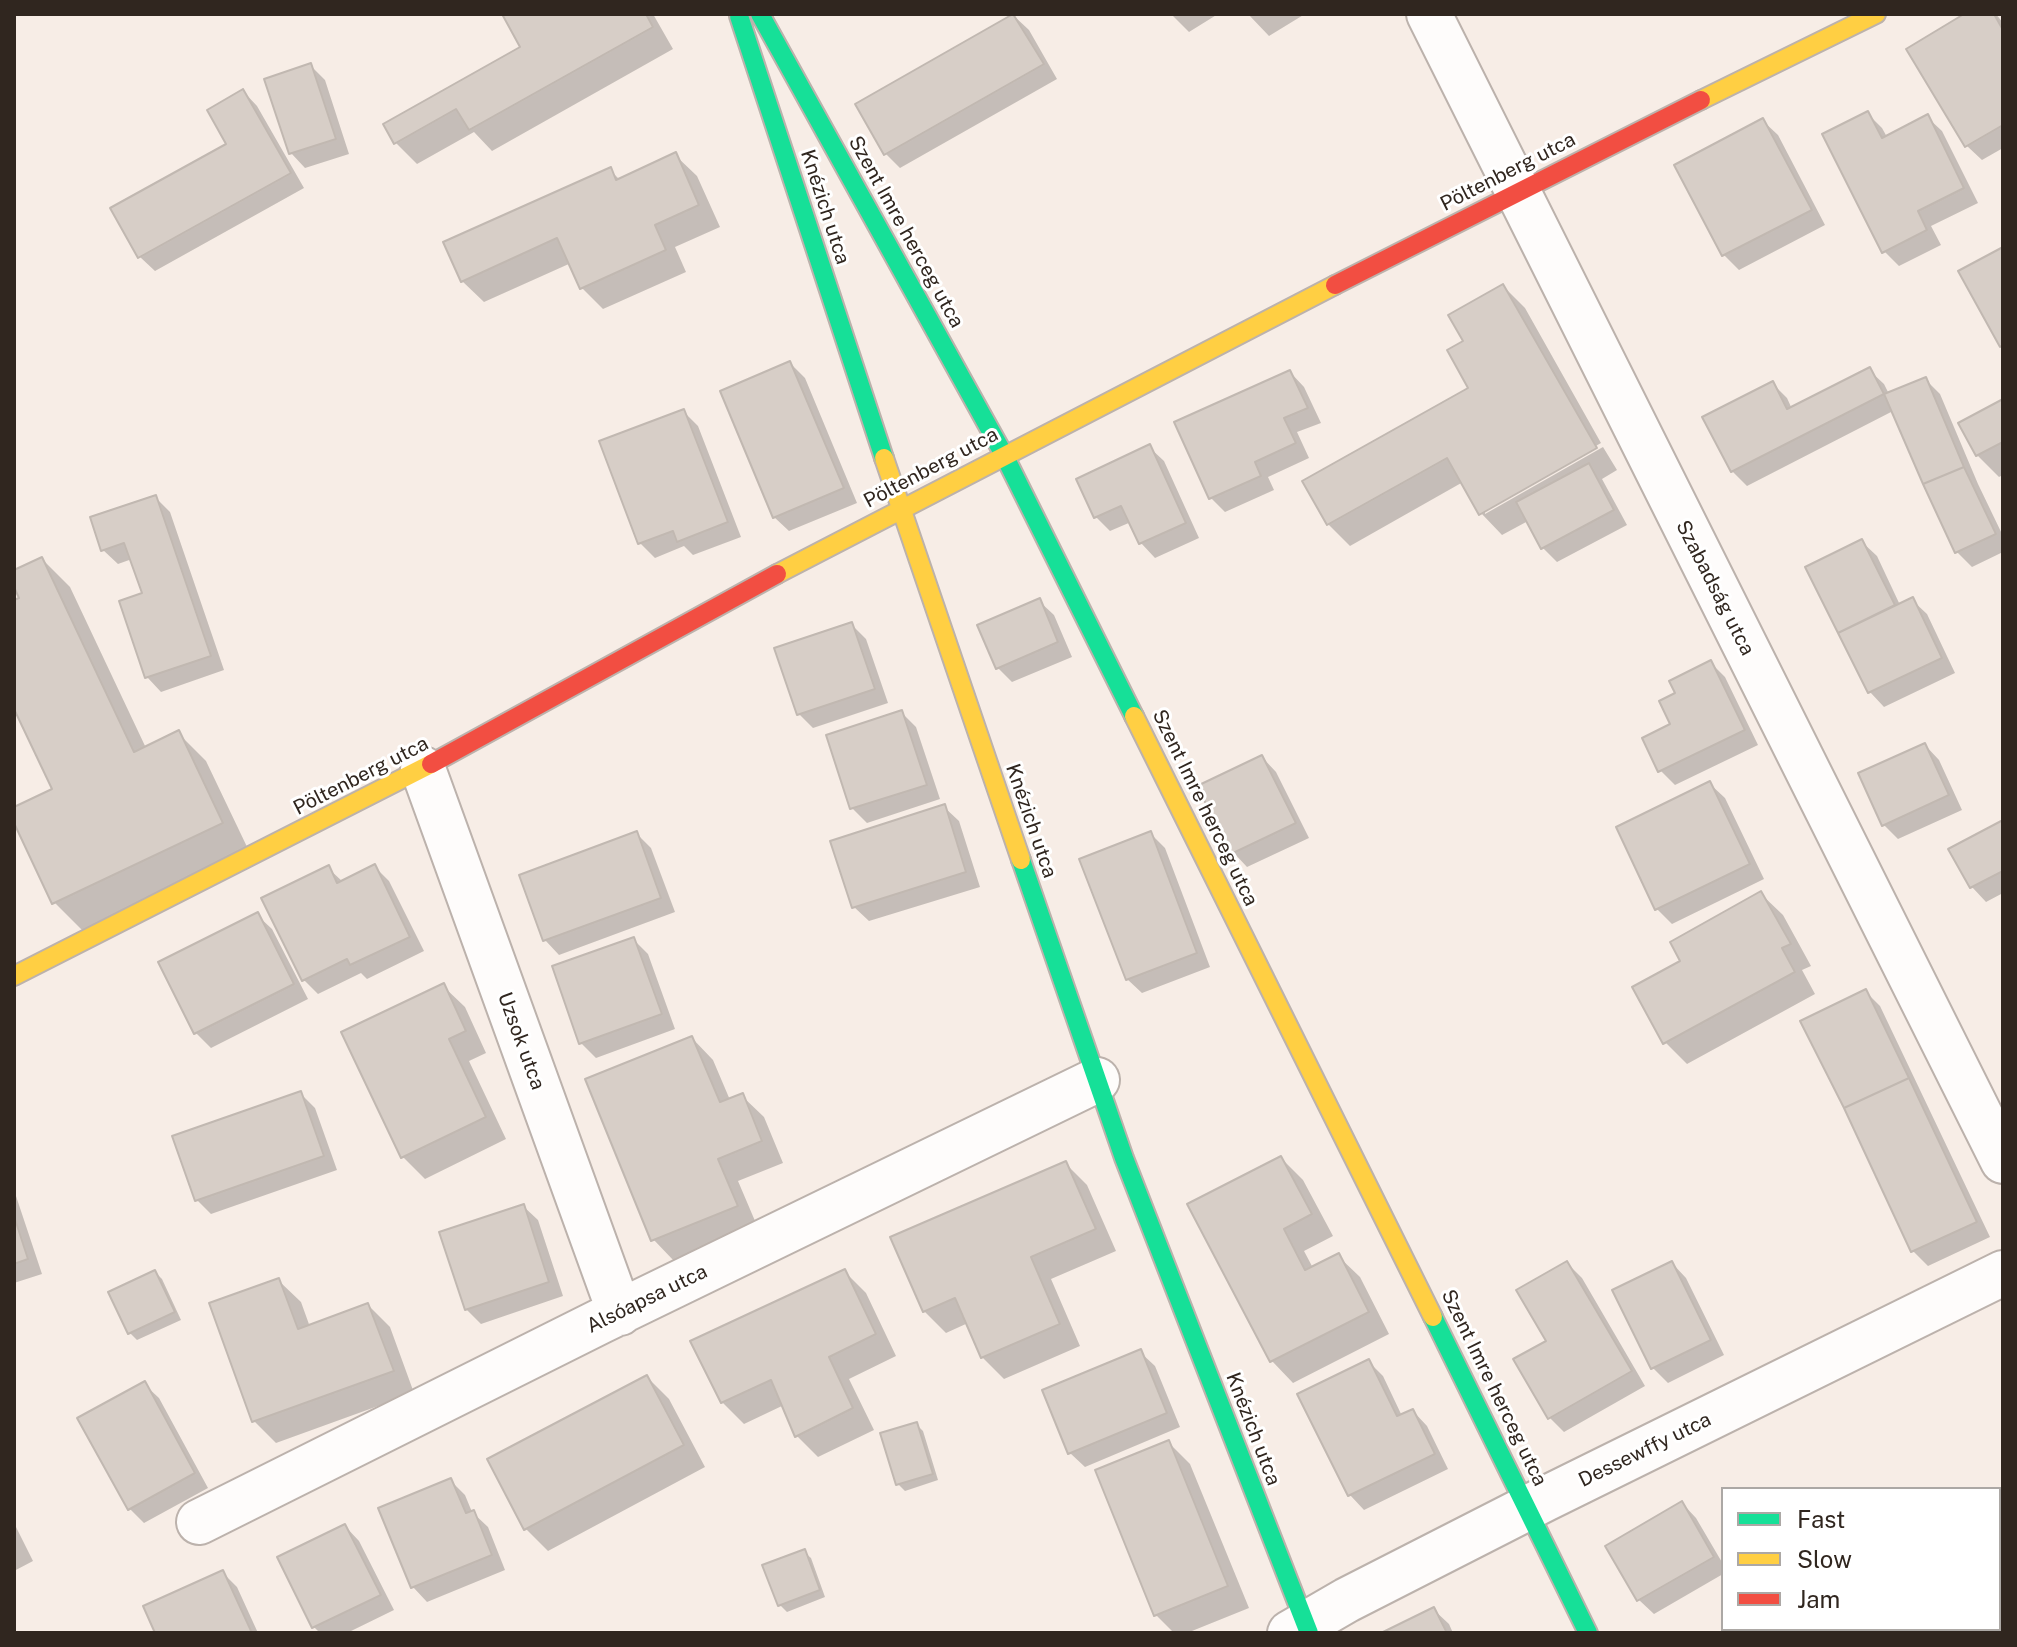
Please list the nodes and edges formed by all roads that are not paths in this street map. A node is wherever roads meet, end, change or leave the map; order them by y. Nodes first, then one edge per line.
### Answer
1 (738, 14) edge
2 (760, 14) edge
3 (1429, 14) edge
4 (1876, 14) edge
5 (1516, 192) junction
6 (1004, 455) junction
7 (901, 510) junction
8 (423, 769) junction
9 (14, 976) edge
10 (1097, 1080) junction
11 (2003, 1161) edge
12 (2003, 1273) edge
13 (620, 1313) junction
14 (1528, 1507) junction
15 (199, 1522) dead end
16 (1302, 1630) edge
17 (1588, 1633) edge

1 - 7 street, Knézich utca
2 - 6 street, Szent Imre herceg utca
3 - 5 street, Szabadság utca
4 - 5 street, Pöltenberg utca
5 - 6 street, Pöltenberg utca
5 - 11 street, Szabadság utca
6 - 7 street, Pöltenberg utca
6 - 14 street, Szent Imre herceg utca
7 - 8 street, Pöltenberg utca
7 - 10 street, Knézich utca
8 - 9 street, Pöltenberg utca
8 - 13 street, Uzsok utca
10 - 13 street, Alsóapsa utca
10 - 16 street, Knézich utca
12 - 14 street, Dessewffy utca
13 - 15 street, Alsóapsa utca
14 - 16 street, Dessewffy utca
14 - 17 street, Szent Imre herceg utca

